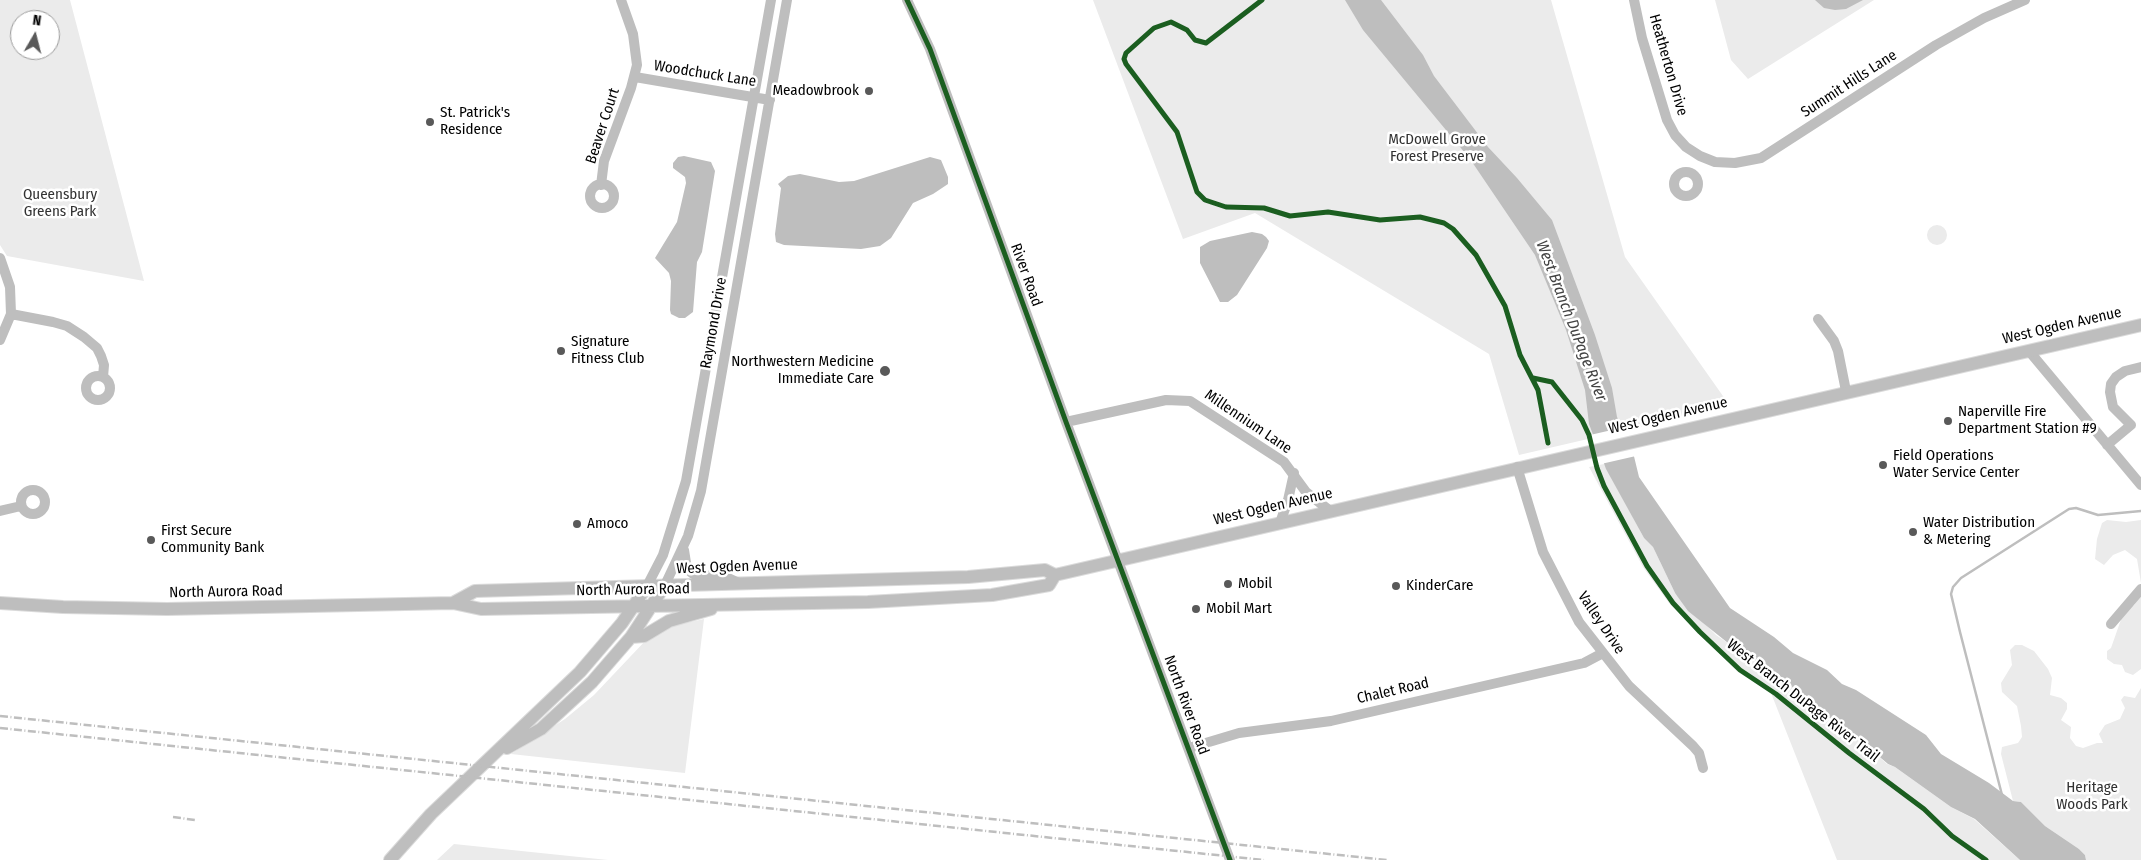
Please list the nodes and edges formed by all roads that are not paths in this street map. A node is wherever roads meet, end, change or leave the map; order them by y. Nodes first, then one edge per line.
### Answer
1 (621, 0) edge
2 (771, 0) edge
3 (787, 0) edge
4 (907, 0) edge
5 (1634, 0) edge
6 (2025, 0) edge
7 (634, 78) junction
8 (754, 97) junction
9 (770, 100) junction
10 (1700, 156) junction
11 (1691, 172) dead end
12 (601, 185) dead end
13 (0, 258) edge
14 (11, 314) junction
15 (1818, 319) dead end
16 (2141, 325) edge
17 (0, 340) edge
18 (2029, 351) junction
19 (2141, 366) edge
20 (103, 377) dead end
21 (1846, 391) junction
22 (1066, 422) junction
23 (2107, 445) junction
24 (1517, 467) junction
25 (1294, 473) junction
26 (2141, 485) edge
27 (21, 506) dead end
28 (1329, 510) junction
29 (0, 511) edge
30 (1280, 523) junction
31 (684, 546) junction
32 (1118, 560) junction
33 (1056, 575) junction
34 (740, 583) junction
35 (665, 585) junction
36 (647, 586) junction
37 (2141, 589) edge
38 (0, 603) edge
39 (453, 603) junction
40 (815, 603) joint
41 (732, 604) junction
42 (654, 605) junction
43 (634, 606) junction
44 (2112, 624) dead end
45 (631, 637) junction
46 (1601, 654) junction
47 (1189, 748) junction
48 (494, 755) junction
49 (1703, 768) dead end
50 (390, 860) edge
51 (1230, 860) edge

1 - 7 street, Beaver Court
2 - 8 street, Raymond Drive
3 - 9 street, Raymond Drive
4 - 22 street, River Road
5 - 10 street, Heatherton Drive
6 - 10 street, Summit Hills Lane
7 - 8 street, Woodchuck Lane
7 - 12 street, Beaver Court
8 - 9 street, Woodchuck Lane
8 - 36 street, Raymond Drive
9 - 31 street, Raymond Drive
10 - 11 street
13 - 14 street
14 - 17 street
14 - 20 street
15 - 21 street
16 - 18 main road, West Ogden Avenue
18 - 21 main road, West Ogden Avenue
18 - 23 street
19 - 23 street
21 - 24 main road, West Ogden Avenue
22 - 25 street, Millennium Lane
22 - 32 street, River Road
23 - 26 street
24 - 28 main road, West Ogden Avenue
24 - 46 street, Valley Drive
25 - 28 street, Millennium Lane
25 - 30 street, Millennium Lane
27 - 29 street
28 - 30 main road, West Ogden Avenue
30 - 32 main road, West Ogden Avenue
31 - 34 street
31 - 35 street, Raymond Drive
32 - 33 main road, West Ogden Avenue
32 - 47 street, North River Road
33 - 34 main road, West Ogden Avenue
33 - 40 main road, West Ogden Avenue
34 - 35 main road, West Ogden Avenue
35 - 36 main road, West Ogden Avenue
35 - 42 main road, Raymond Drive
36 - 39 main road, North Aurora Road
36 - 43 main road
37 - 44 street
38 - 39 main road, North Aurora Road
39 - 43 main road, North Aurora Road
40 - 41 main road, North Aurora Road
41 - 42 main road, North Aurora Road
41 - 45 main road
42 - 43 main road, North Aurora Road
42 - 45 main road, Raymond Drive
43 - 48 main road
45 - 48 main road
46 - 47 street, Chalet Road
46 - 49 street, Valley Drive
47 - 51 street, North River Road
48 - 50 main road

